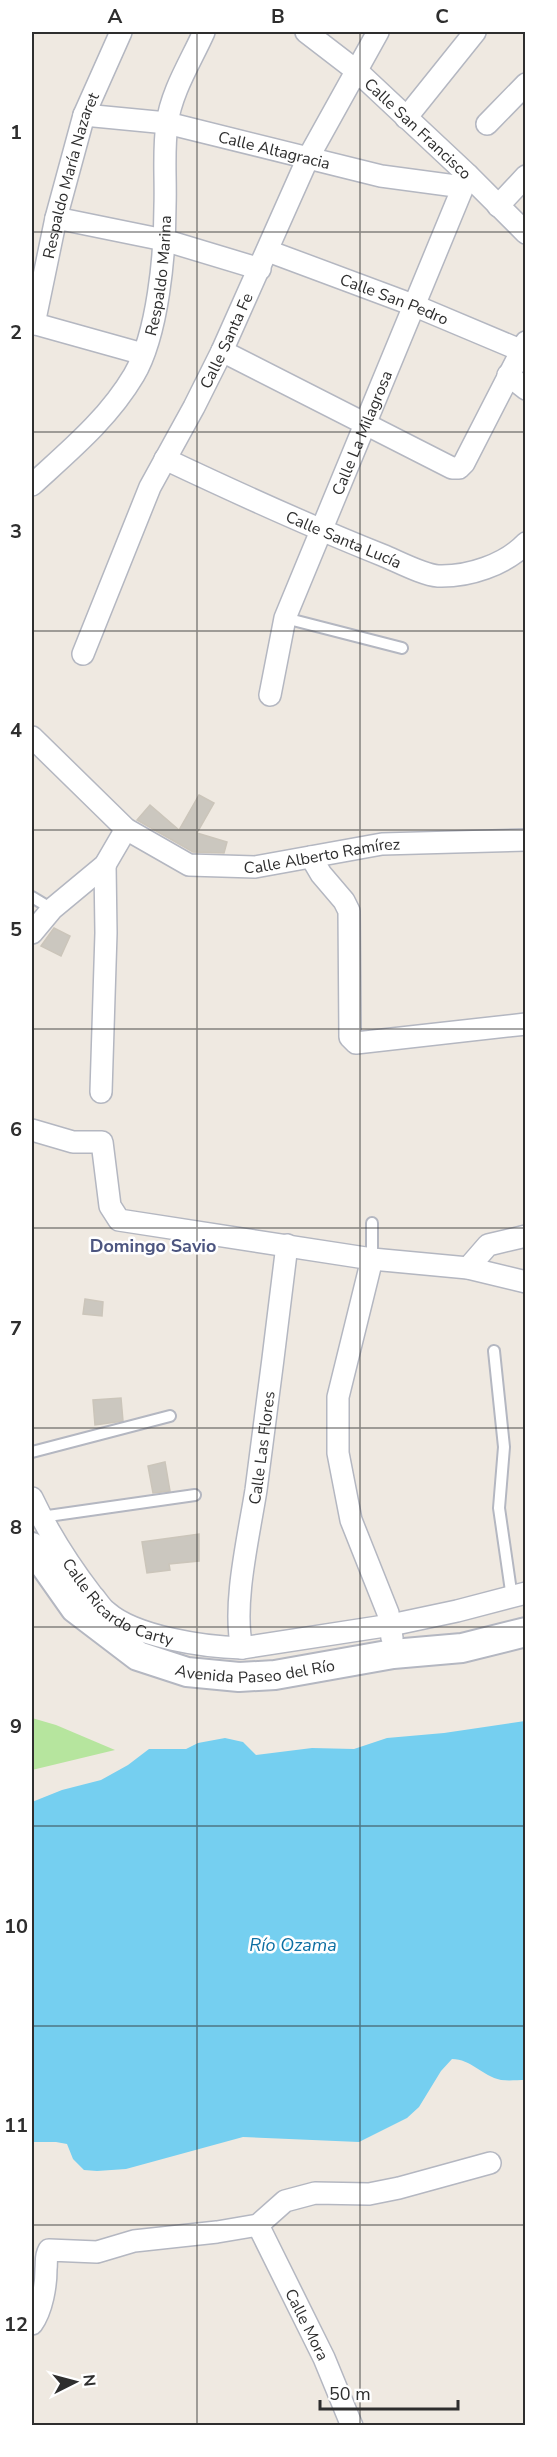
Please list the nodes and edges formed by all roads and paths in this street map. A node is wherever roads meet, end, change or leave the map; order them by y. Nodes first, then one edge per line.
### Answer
1 (121, 32) edge
2 (204, 32) edge
3 (306, 32) edge
4 (378, 32) edge
5 (475, 32) edge
6 (358, 72) junction
7 (525, 84) edge
8 (84, 115) junction
9 (406, 117) junction
10 (167, 123) junction
11 (487, 124) dead end
12 (308, 158) junction
13 (525, 176) edge
14 (466, 181) junction
15 (498, 206) junction
16 (56, 218) junction
17 (525, 233) edge
18 (164, 240) junction
19 (264, 260) junction
20 (413, 305) junction
21 (33, 323) edge
22 (523, 346) edge
23 (222, 351) junction
24 (143, 354) junction
25 (508, 375) junction
26 (525, 389) edge
27 (364, 423) junction
28 (165, 459) junction
29 (32, 485) edge
30 (321, 531) junction
31 (525, 543) edge
32 (285, 618) junction
33 (402, 648) dead end
34 (83, 654) dead end
35 (270, 695) dead end
36 (32, 737) edge
37 (126, 830) junction
38 (525, 840) edge
39 (311, 857) junction
40 (105, 865) junction
41 (32, 897) edge
42 (52, 909) junction
43 (32, 933) edge
44 (525, 1024) edge
45 (101, 1092) dead end
46 (32, 1130) edge
47 (372, 1223) dead end
48 (525, 1236) edge
49 (287, 1245) junction
50 (372, 1259) junction
51 (468, 1268) junction
52 (525, 1282) edge
53 (494, 1351) dead end
54 (170, 1416) dead end
55 (32, 1452) edge
56 (195, 1495) dead end
57 (32, 1498) edge
58 (41, 1517) junction
59 (32, 1547) edge
60 (519, 1595) edge
61 (391, 1625) junction
62 (525, 1632) edge
63 (242, 1648) junction
64 (393, 1654) junction
65 (490, 2163) dead end
66 (258, 2225) junction
67 (32, 2324) edge
68 (352, 2426) edge

1 - 8 street, Respaldo María Nazaret
2 - 10 street, Respaldo Marina
3 - 6 street, Calle San Francisco
4 - 6 street, Calle Santa Fe
5 - 9 street
6 - 9 street, Calle San Francisco
6 - 12 street, Calle Santa Fe
7 - 11 street
8 - 10 street, Calle Altagracia
8 - 16 street, Respaldo María Nazaret
9 - 14 street, Calle San Francisco
10 - 12 street, Calle Altagracia
10 - 18 street, Respaldo Marina
12 - 14 street, Calle Altagracia
12 - 19 street, Calle Santa Fe
13 - 15 street
14 - 15 street, Calle San Francisco
14 - 20 street, Calle La Milagrosa
15 - 17 street, Calle San Francisco
16 - 18 street, Calle San Pedro
16 - 21 street, Respaldo María Nazaret
18 - 19 street, Calle San Pedro
18 - 24 street, Respaldo Marina
19 - 20 street, Calle San Pedro
19 - 23 street, Calle Santa Fe
20 - 22 street, Calle San Pedro
20 - 27 street, Calle La Milagrosa
21 - 24 street
22 - 25 street
23 - 27 street
23 - 28 street, Calle Santa Fe
24 - 29 street, Respaldo Marina
25 - 26 street
25 - 27 street
27 - 30 street, Calle La Milagrosa
28 - 30 street, Calle Santa Lucía
28 - 34 street, Calle Santa Fe
30 - 31 street, Calle Santa Lucía
30 - 32 street, Calle La Milagrosa
32 - 33 lane
32 - 35 street, Calle La Milagrosa
36 - 37 street
37 - 39 street, Calle Alberto Ramírez
37 - 40 street
38 - 39 street, Calle Alberto Ramírez
39 - 44 street
40 - 42 street
40 - 45 street
41 - 42 lane
42 - 43 street
46 - 49 street
47 - 50 lane
48 - 51 street
49 - 50 street
49 - 63 street, Calle Las Flores
50 - 51 street
50 - 61 street
51 - 52 street
53 - 60 lane
54 - 55 lane
56 - 58 lane
57 - 58 street, Calle Ricardo Carty
58 - 63 street, Calle Ricardo Carty
59 - 64 street, Avenida Paseo del Río
60 - 61 street, Avenida Paseo del Río
61 - 63 street, Avenida Paseo del Río
61 - 64 street
62 - 64 street, Avenida Paseo del Río
65 - 66 street
66 - 67 street
66 - 68 street, Calle Mora

